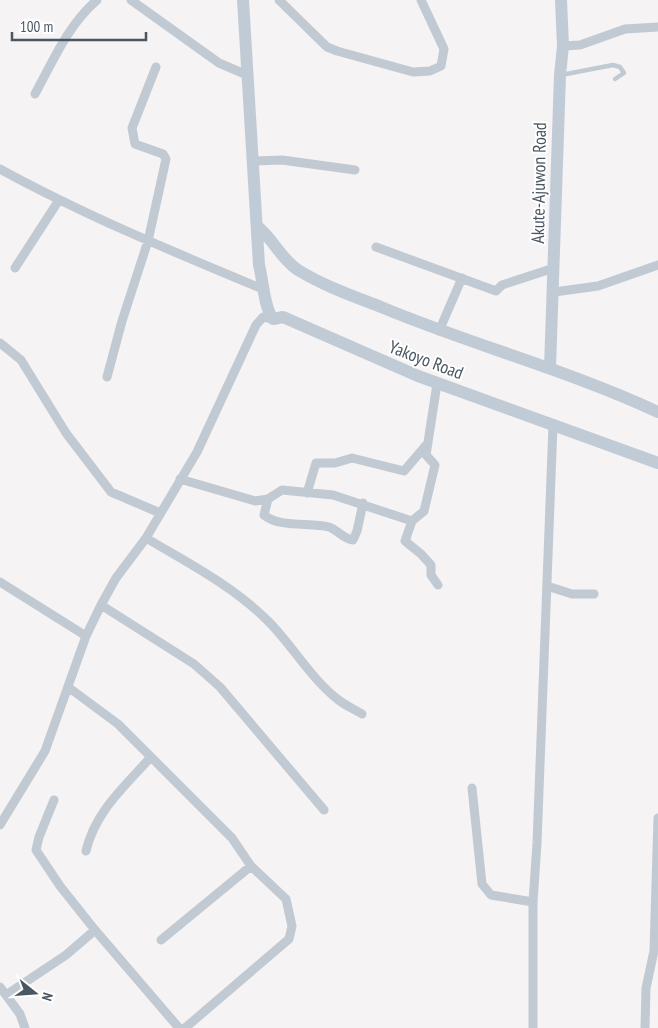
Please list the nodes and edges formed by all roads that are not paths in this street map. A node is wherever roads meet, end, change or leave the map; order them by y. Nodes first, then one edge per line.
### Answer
1 (97, 0) edge
2 (131, 0) edge
3 (243, 0) edge
4 (279, 0) edge
5 (421, 0) edge
6 (561, 0) edge
7 (658, 27) edge
8 (563, 46) junction
9 (156, 67) dead end
10 (246, 75) junction
11 (560, 75) junction
12 (615, 79) dead end
13 (35, 94) dead end
14 (253, 161) junction
15 (0, 170) edge
16 (354, 170) dead end
17 (59, 200) junction
18 (257, 226) junction
19 (148, 241) junction
20 (376, 247) dead end
21 (658, 265) edge
22 (15, 268) dead end
23 (554, 268) junction
24 (462, 278) junction
25 (266, 290) junction
26 (554, 292) junction
27 (273, 319) junction
28 (439, 331) junction
29 (0, 343) edge
30 (550, 368) junction
31 (107, 377) dead end
32 (437, 384) junction
33 (658, 412) edge
34 (553, 425) junction
35 (428, 443) junction
36 (658, 463) edge
37 (180, 479) junction
38 (307, 493) junction
39 (268, 499) junction
40 (363, 503) junction
41 (160, 513) junction
42 (412, 521) junction
43 (146, 538) junction
44 (0, 582) edge
45 (438, 585) dead end
46 (547, 586) junction
47 (594, 594) dead end
48 (101, 605) junction
49 (86, 636) junction
50 (68, 687) junction
51 (362, 714) dead end
52 (150, 758) junction
53 (472, 788) dead end
54 (54, 800) dead end
55 (324, 810) dead end
56 (658, 818) edge
57 (0, 825) edge
58 (86, 851) dead end
59 (251, 866) junction
60 (533, 902) junction
61 (95, 930) junction
62 (161, 940) dead end
63 (0, 987) edge
64 (6, 996) junction
65 (533, 1014) junction
66 (25, 1028) edge
67 (179, 1028) edge
68 (185, 1028) edge
69 (526, 1028) edge
70 (534, 1028) edge
71 (645, 1028) edge

1 - 13 street
2 - 10 street
3 - 10 main road
4 - 5 street
6 - 8 main road, Akute-Ajuwon Road
7 - 8 street
8 - 11 main road, Akute-Ajuwon Road
9 - 19 street
10 - 14 main road
11 - 12 lane
11 - 23 main road, Akute-Ajuwon Road
14 - 16 street
14 - 18 main road
15 - 17 street
17 - 19 street
17 - 22 street
18 - 25 main road
18 - 28 main road, Yakoyo Road
19 - 25 street
19 - 31 street
20 - 24 street
21 - 26 street
23 - 24 street
23 - 26 main road, Akute-Ajuwon Road
24 - 28 street
25 - 27 main road
26 - 30 main road, Akute-Ajuwon Road
27 - 32 main road, Yakoyo Road
27 - 37 street
28 - 30 main road, Yakoyo Road
29 - 41 street
30 - 33 main road, Yakoyo Road
32 - 34 main road, Yakoyo Road
32 - 35 street
34 - 36 main road, Yakoyo Road
34 - 46 street
35 - 38 street
35 - 42 street
37 - 39 street
37 - 41 street
38 - 39 street
38 - 40 street
39 - 40 street
40 - 42 street
41 - 43 street
42 - 45 street
43 - 48 street
43 - 51 street
44 - 49 street
46 - 47 street
46 - 60 street
48 - 49 street
48 - 55 street
49 - 50 street
50 - 52 street
50 - 57 street
52 - 58 street
52 - 59 street
53 - 60 street
54 - 61 street
56 - 71 street
59 - 62 street
59 - 68 street
60 - 65 street
61 - 64 street
61 - 67 street
63 - 64 street
64 - 66 street
65 - 69 street
65 - 70 street

